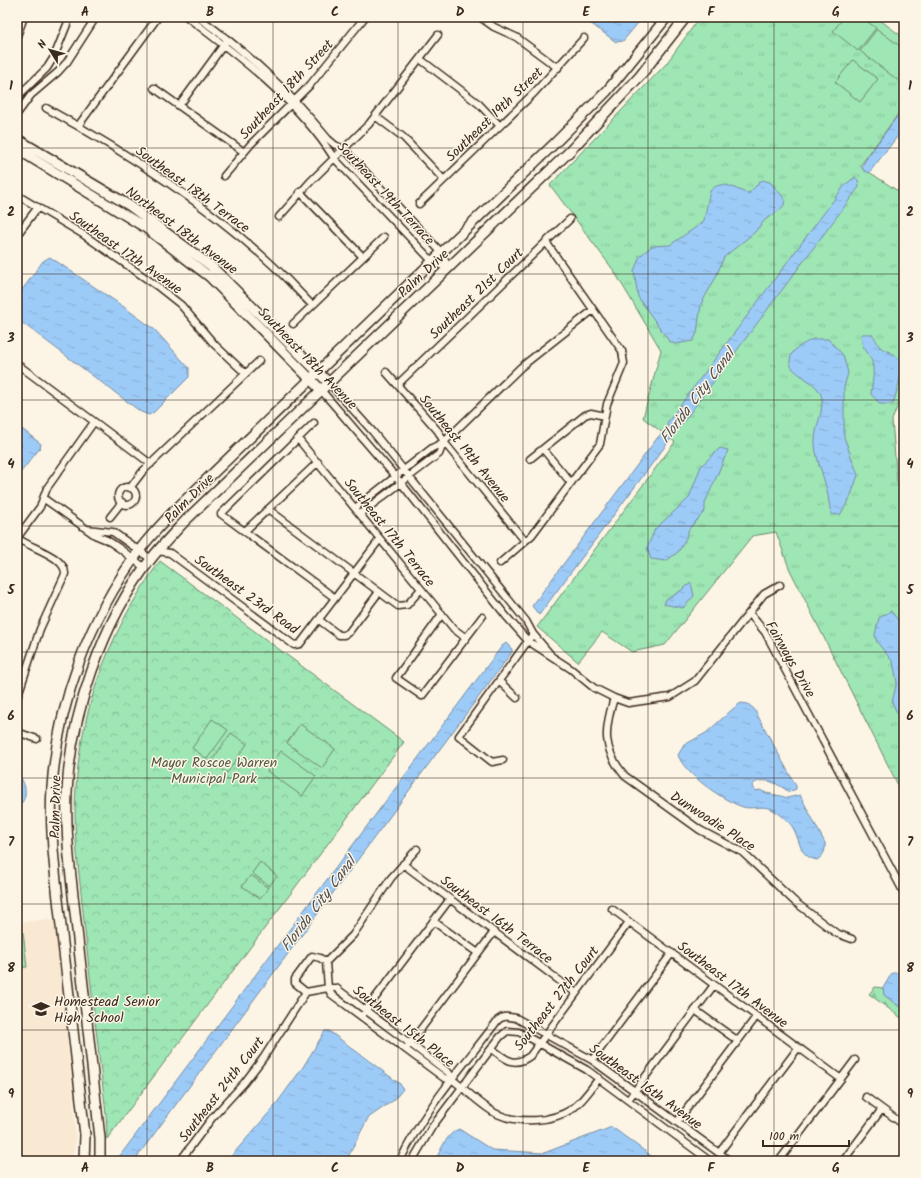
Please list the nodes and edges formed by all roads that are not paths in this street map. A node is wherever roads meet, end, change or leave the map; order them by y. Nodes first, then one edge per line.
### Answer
1 (24, 17) edge
2 (70, 17) edge
3 (96, 17) edge
4 (158, 17) edge
5 (187, 17) edge
6 (198, 17) edge
7 (365, 17) edge
8 (480, 17) edge
9 (667, 17) edge
10 (686, 17) edge
11 (438, 35) dead end
12 (17, 36) edge
13 (584, 38) dead end
14 (226, 42) junction
15 (420, 59) junction
16 (558, 68) junction
17 (154, 88) dead end
18 (17, 97) edge
19 (293, 103) junction
20 (179, 106) junction
21 (46, 108) dead end
22 (17, 114) edge
23 (375, 116) junction
24 (78, 126) junction
25 (500, 126) junction
26 (17, 139) edge
27 (17, 149) edge
28 (344, 149) junction
29 (244, 152) junction
30 (334, 158) junction
31 (356, 162) junction
32 (346, 172) junction
33 (224, 176) dead end
34 (444, 180) junction
35 (300, 192) junction
36 (17, 195) edge
37 (419, 204) dead end
38 (38, 207) junction
39 (279, 217) dead end
40 (570, 219) dead end
41 (17, 235) edge
42 (384, 236) dead end
43 (546, 242) junction
44 (441, 252) junction
45 (363, 257) junction
46 (432, 261) junction
47 (449, 269) junction
48 (312, 305) junction
49 (593, 310) junction
50 (293, 324) dead end
51 (259, 361) dead end
52 (17, 364) edge
53 (318, 372) junction
54 (386, 372) dead end
55 (246, 374) junction
56 (311, 379) junction
57 (329, 383) junction
58 (398, 384) junction
59 (321, 390) junction
60 (605, 416) junction
61 (94, 422) junction
62 (314, 423) dead end
63 (298, 438) junction
64 (444, 442) junction
65 (543, 449) junction
66 (530, 459) dead end
67 (318, 462) junction
68 (151, 464) junction
69 (404, 470) junction
70 (396, 476) junction
71 (410, 477) junction
72 (402, 483) junction
73 (571, 483) junction
74 (130, 488) junction
75 (43, 498) junction
76 (122, 502) junction
77 (355, 508) junction
78 (268, 509) junction
79 (360, 514) junction
80 (110, 518) dead end
81 (85, 529) junction
82 (245, 531) junction
83 (17, 539) edge
84 (380, 539) junction
85 (524, 541) junction
86 (166, 542) junction
87 (139, 551) junction
88 (158, 551) junction
89 (170, 553) junction
90 (150, 559) junction
91 (133, 560) junction
92 (500, 562) dead end
93 (144, 568) junction
94 (354, 574) junction
95 (780, 585) dead end
96 (421, 589) junction
97 (379, 592) junction
98 (335, 598) junction
99 (749, 613) junction
100 (442, 614) junction
101 (482, 617) dead end
102 (319, 620) junction
103 (533, 634) junction
104 (466, 638) junction
105 (528, 641) junction
106 (554, 658) junction
107 (500, 682) junction
108 (17, 698) edge
109 (518, 698) dead end
110 (614, 698) junction
111 (17, 732) edge
112 (37, 739) dead end
113 (503, 760) dead end
114 (417, 849) dead end
115 (404, 864) junction
116 (904, 893) edge
117 (450, 899) junction
118 (612, 909) dead end
119 (433, 921) junction
120 (630, 922) junction
121 (494, 932) junction
122 (852, 939) dead end
123 (478, 953) junction
124 (672, 954) junction
125 (326, 962) junction
126 (714, 985) junction
127 (328, 988) junction
128 (306, 992) junction
129 (576, 993) junction
130 (366, 1010) junction
131 (695, 1010) junction
132 (361, 1017) junction
133 (756, 1017) junction
134 (545, 1034) junction
135 (738, 1041) junction
136 (539, 1043) junction
137 (410, 1044) junction
138 (798, 1048) junction
139 (406, 1049) junction
140 (492, 1049) junction
141 (592, 1060) junction
142 (855, 1060) dead end
143 (599, 1078) junction
144 (453, 1080) junction
145 (841, 1080) junction
146 (462, 1088) junction
147 (635, 1091) junction
148 (866, 1097) dead end
149 (628, 1100) junction
150 (882, 1109) junction
151 (677, 1122) junction
152 (904, 1125) edge
153 (719, 1154) junction
154 (84, 1161) edge
155 (100, 1161) edge
156 (180, 1161) edge
157 (400, 1161) edge
158 (412, 1161) edge
159 (710, 1161) edge
160 (730, 1161) edge
161 (779, 1161) edge
162 (843, 1161) edge

1 - 12 street
2 - 18 street
3 - 22 street
4 - 24 street
5 - 14 street, Southeast 19th Terrace
6 - 14 street, Southeast 19th Terrace
7 - 19 street, Southeast 18th Street
8 - 16 street
9 - 44 main road, Palm Drive
10 - 47 main road, Palm Drive
11 - 15 street
13 - 16 street, Southeast 19th Street
14 - 19 street, Southeast 19th Terrace
14 - 20 street
15 - 23 street
15 - 25 street
16 - 25 street, Southeast 19th Street
17 - 20 street
19 - 28 street, Southeast 19th Terrace
19 - 29 street, Southeast 18th Street
19 - 30 street, Southeast 19th Terrace
20 - 29 street
21 - 24 street, Southeast 18th Terrace
23 - 28 street
23 - 34 street
24 - 48 street, Southeast 18th Terrace
25 - 34 street, Southeast 19th Street
26 - 53 main road, Northeast 18th Avenue
27 - 56 main road, Southeast 18th Avenue
28 - 30 street
28 - 31 street, Southeast 19th Terrace
29 - 33 street, Southeast 18th Street
30 - 32 street, Southeast 19th Terrace
30 - 35 street
31 - 32 street
31 - 44 street, Southeast 19th Terrace
32 - 46 street, Southeast 19th Terrace
34 - 37 street, Southeast 19th Street
35 - 39 street
35 - 45 street
36 - 38 street, Southeast 17th Avenue
38 - 41 street
38 - 55 street, Southeast 17th Avenue
40 - 43 street, Southeast 21st Court
42 - 45 street
43 - 49 street
43 - 58 street, Southeast 21st Court
44 - 46 main road, Palm Drive
44 - 47 street, Southeast 19th Terrace
45 - 48 street
46 - 47 street, Southeast 19th Terrace
46 - 53 main road, Palm Drive
47 - 57 main road, Palm Drive
48 - 50 street
49 - 60 street
49 - 64 street
51 - 55 street
52 - 61 street
53 - 56 main road, Palm Drive
53 - 57 main road, Northeast 18th Avenue
54 - 58 street, Southeast 19th Avenue
55 - 68 street
56 - 59 main road, Southeast 18th Avenue
56 - 87 main road, Palm Drive
57 - 59 main road, Palm Drive
57 - 69 street, Southeast 18th Avenue
58 - 64 street, Southeast 19th Avenue
59 - 70 street, Southeast 18th Avenue
59 - 86 main road, Palm Drive
60 - 65 street
60 - 73 street
61 - 68 street
61 - 75 street
62 - 63 street
63 - 67 street, Southeast 17th Terrace
63 - 82 street
64 - 69 street
64 - 71 street
64 - 85 street, Southeast 19th Avenue
65 - 66 street
65 - 73 street
67 - 77 street, Southeast 17th Terrace
67 - 78 street
68 - 74 street
69 - 70 street
69 - 71 street, Southeast 18th Avenue
70 - 72 street, Southeast 18th Avenue
70 - 77 street
71 - 72 street
71 - 103 street, Southeast 18th Avenue
72 - 79 street
72 - 105 street, Southeast 18th Avenue
73 - 85 street
74 - 76 street
74 - 76 street
75 - 81 street
75 - 83 street
76 - 80 street
77 - 79 street, Southeast 17th Terrace
78 - 82 street
78 - 94 street
79 - 84 street, Southeast 17th Terrace
81 - 87 street
81 - 91 street
82 - 98 street
83 - 108 street
84 - 94 street, Southeast 23rd Road
84 - 96 street, Southeast 17th Terrace
85 - 92 street
86 - 88 main road, Palm Drive
86 - 89 street
87 - 90 street
87 - 91 main road, Palm Drive
88 - 89 street, Southeast 23rd Road
88 - 90 main road, Palm Drive
89 - 102 street, Southeast 23rd Road
90 - 93 main road, Palm Drive
91 - 93 street
91 - 154 main road, Palm Drive
93 - 155 main road, Palm Drive
94 - 97 street
94 - 98 street, Southeast 23rd Road
95 - 99 street
96 - 97 street
96 - 100 street, Southeast 17th Terrace
97 - 102 street
98 - 102 street, Southeast 23rd Road
99 - 110 street, Fairways Drive
99 - 116 street, Fairways Drive
100 - 104 street, Southeast 17th Terrace
100 - 104 street
101 - 104 street
103 - 105 street
103 - 106 street, Fairways Drive
105 - 106 street, Fairways Drive
105 - 107 street
106 - 110 street, Fairways Drive
107 - 109 street
107 - 113 street
110 - 122 street, Dunwoodie Place
111 - 112 street
114 - 115 street
115 - 117 street, Southeast 16th Terrace
115 - 125 street
117 - 119 street
117 - 121 street, Southeast 16th Terrace
118 - 120 street, Southeast 17th Avenue
119 - 123 street
119 - 130 street
120 - 124 street, Southeast 17th Avenue
120 - 129 street, Southeast 27th Court
121 - 123 street
121 - 129 street, Southeast 16th Terrace
123 - 137 street
124 - 126 street, Southeast 17th Avenue
124 - 141 street
125 - 127 street
125 - 128 street
126 - 131 street
126 - 133 street, Southeast 17th Avenue
127 - 128 street
127 - 130 street, Southeast 15th Place
127 - 132 street, Southeast 15th Place
128 - 156 street, Southeast 24th Court
129 - 134 street, Southeast 27th Court
130 - 132 street
130 - 137 street, Southeast 15th Place
131 - 135 street
131 - 147 street
132 - 139 street, Southeast 15th Place
133 - 135 street
133 - 138 street, Southeast 17th Avenue
134 - 136 street, Southeast 27th Court
134 - 141 street, Southeast 16th Avenue
134 - 144 street, Southeast 16th Avenue
135 - 151 street
136 - 140 street, Southeast 16th Avenue
136 - 140 street, Southeast 27th Court
136 - 143 street, Southeast 16th Avenue
137 - 139 street
137 - 144 street, Southeast 15th Place
138 - 145 street, Southeast 17th Avenue
138 - 153 street
139 - 144 street, Southeast 15th Place
140 - 146 street
141 - 147 street, Southeast 16th Avenue
142 - 145 street
143 - 146 street
143 - 149 street, Southeast 16th Avenue
144 - 146 street
144 - 157 street
145 - 161 street
146 - 158 street
147 - 149 street
147 - 151 street, Southeast 16th Avenue
148 - 150 street
149 - 159 street, Southeast 16th Avenue
150 - 152 street
150 - 162 street
151 - 153 street, Southeast 16th Avenue
153 - 160 street, Southeast 16th Avenue

